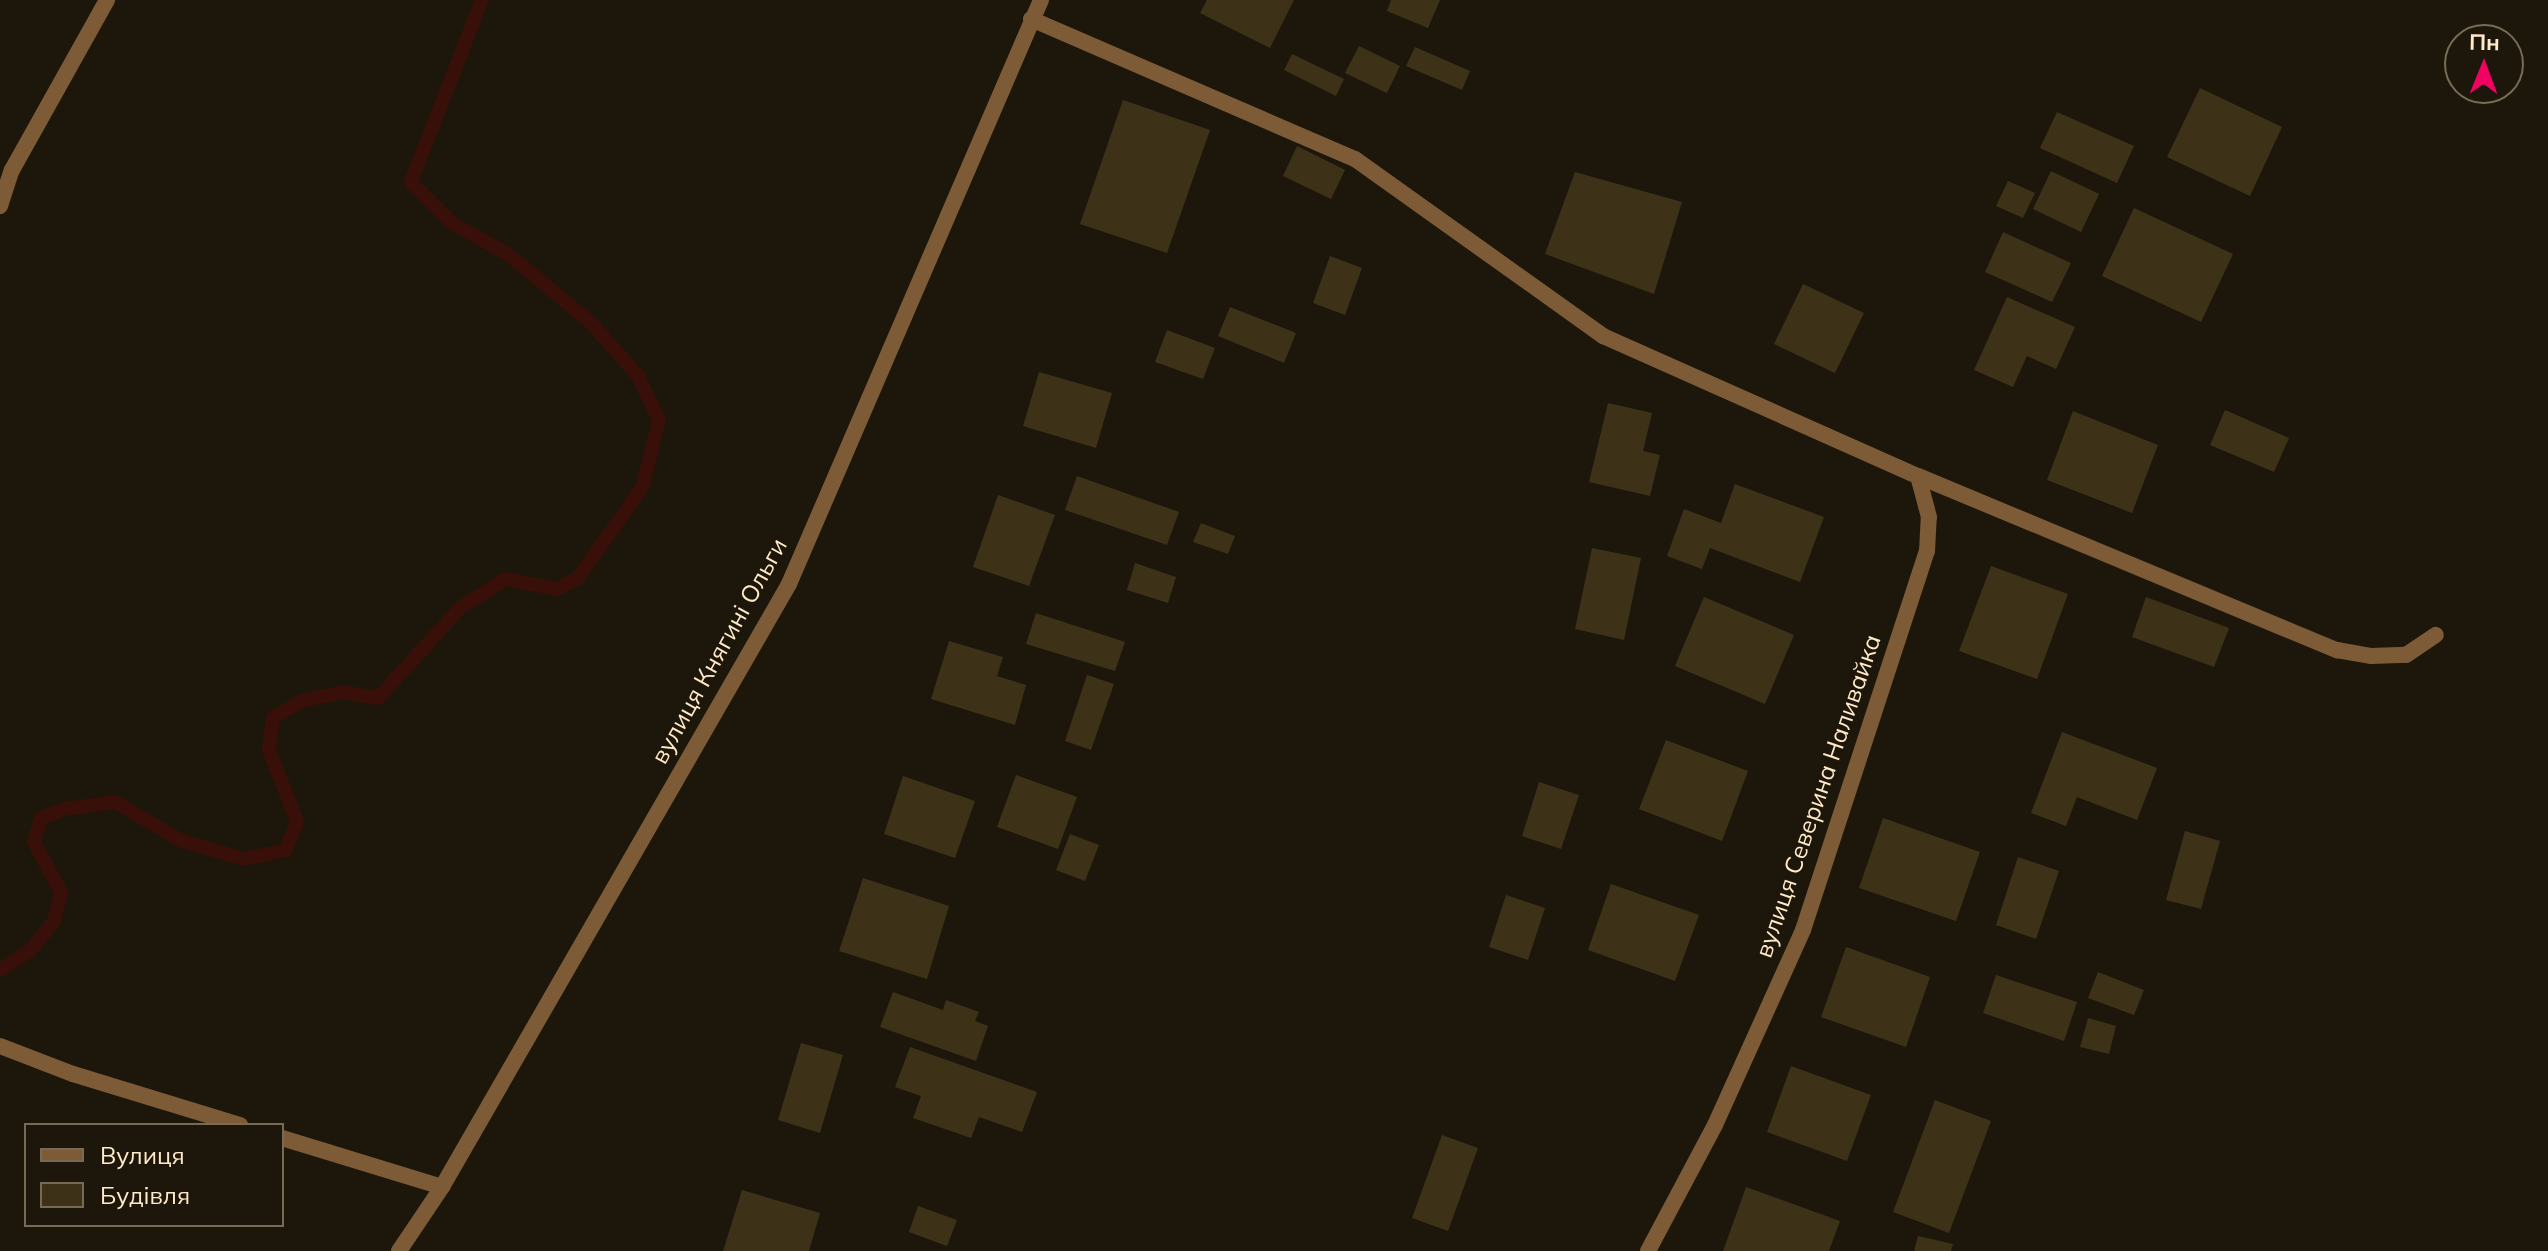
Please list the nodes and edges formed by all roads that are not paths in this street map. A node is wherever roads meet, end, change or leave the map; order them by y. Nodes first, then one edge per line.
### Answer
1 (107, 0) edge
2 (1041, 0) edge
3 (1031, 19) junction
4 (0, 206) edge
5 (1918, 476) junction
6 (2436, 635) dead end
7 (0, 1046) edge
8 (233, 1123) edge
9 (284, 1139) edge
10 (442, 1187) junction
11 (399, 1251) edge
12 (1648, 1251) edge

1 - 4 street
2 - 3 street, вулиця Княгині Ольги
3 - 5 street
3 - 10 street, вулиця Княгині Ольги
5 - 6 street
5 - 12 street, вулиця Северина Наливайка
7 - 8 street
9 - 10 street
10 - 11 street, вулиця Княгині Ольги

